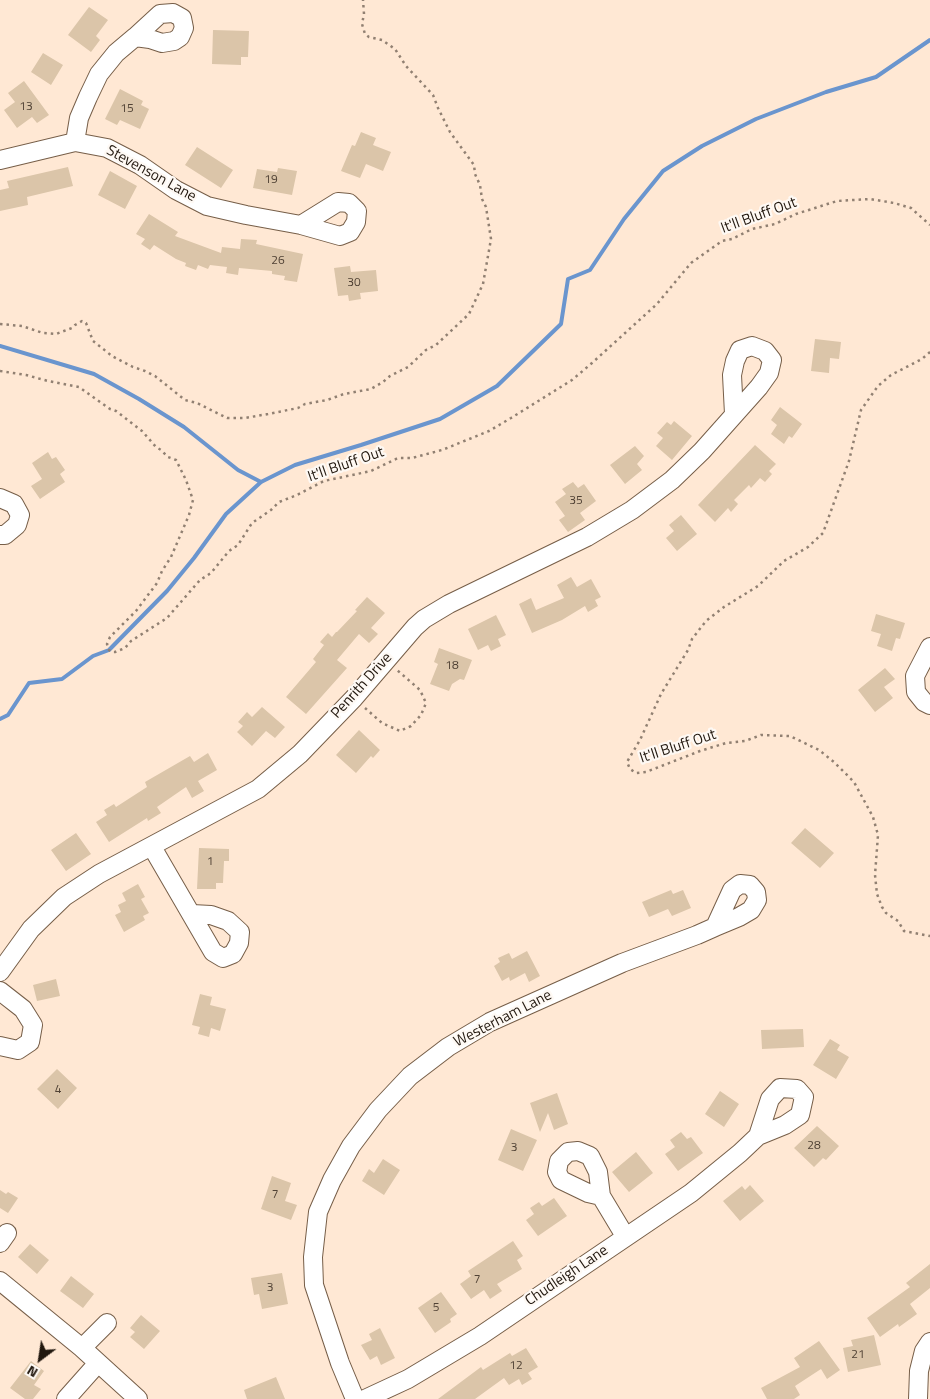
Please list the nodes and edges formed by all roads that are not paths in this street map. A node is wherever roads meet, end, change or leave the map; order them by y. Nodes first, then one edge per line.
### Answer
1 (135, 37) dead end
2 (75, 142) junction
3 (0, 160) edge
4 (301, 225) dead end
5 (734, 414) dead end
6 (0, 498) edge
7 (0, 535) edge
8 (930, 647) edge
9 (930, 705) edge
10 (152, 847) junction
11 (192, 914) dead end
12 (715, 927) dead end
13 (0, 972) edge
14 (0, 991) edge
15 (0, 1046) edge
16 (758, 1136) dead end
17 (601, 1196) dead end
18 (625, 1236) junction
19 (0, 1281) edge
20 (107, 1323) dead end
21 (930, 1342) edge
22 (82, 1348) junction
23 (98, 1363) junction
24 (128, 1396) edge
25 (66, 1399) edge
26 (355, 1399) edge
27 (365, 1399) edge
28 (918, 1399) edge

1 - 2 street
2 - 3 street, Stevenson Lane
2 - 4 street, Stevenson Lane
5 - 10 street, Penrith Drive
6 - 7 street
8 - 9 street
10 - 11 street
10 - 13 street, Penrith Drive
12 - 26 street, Westerham Lane
14 - 15 street
16 - 18 street, Chudleigh Lane
17 - 18 street
18 - 27 street, Chudleigh Lane
19 - 22 street
20 - 22 street
21 - 28 street
22 - 23 street
23 - 24 street
23 - 25 street

